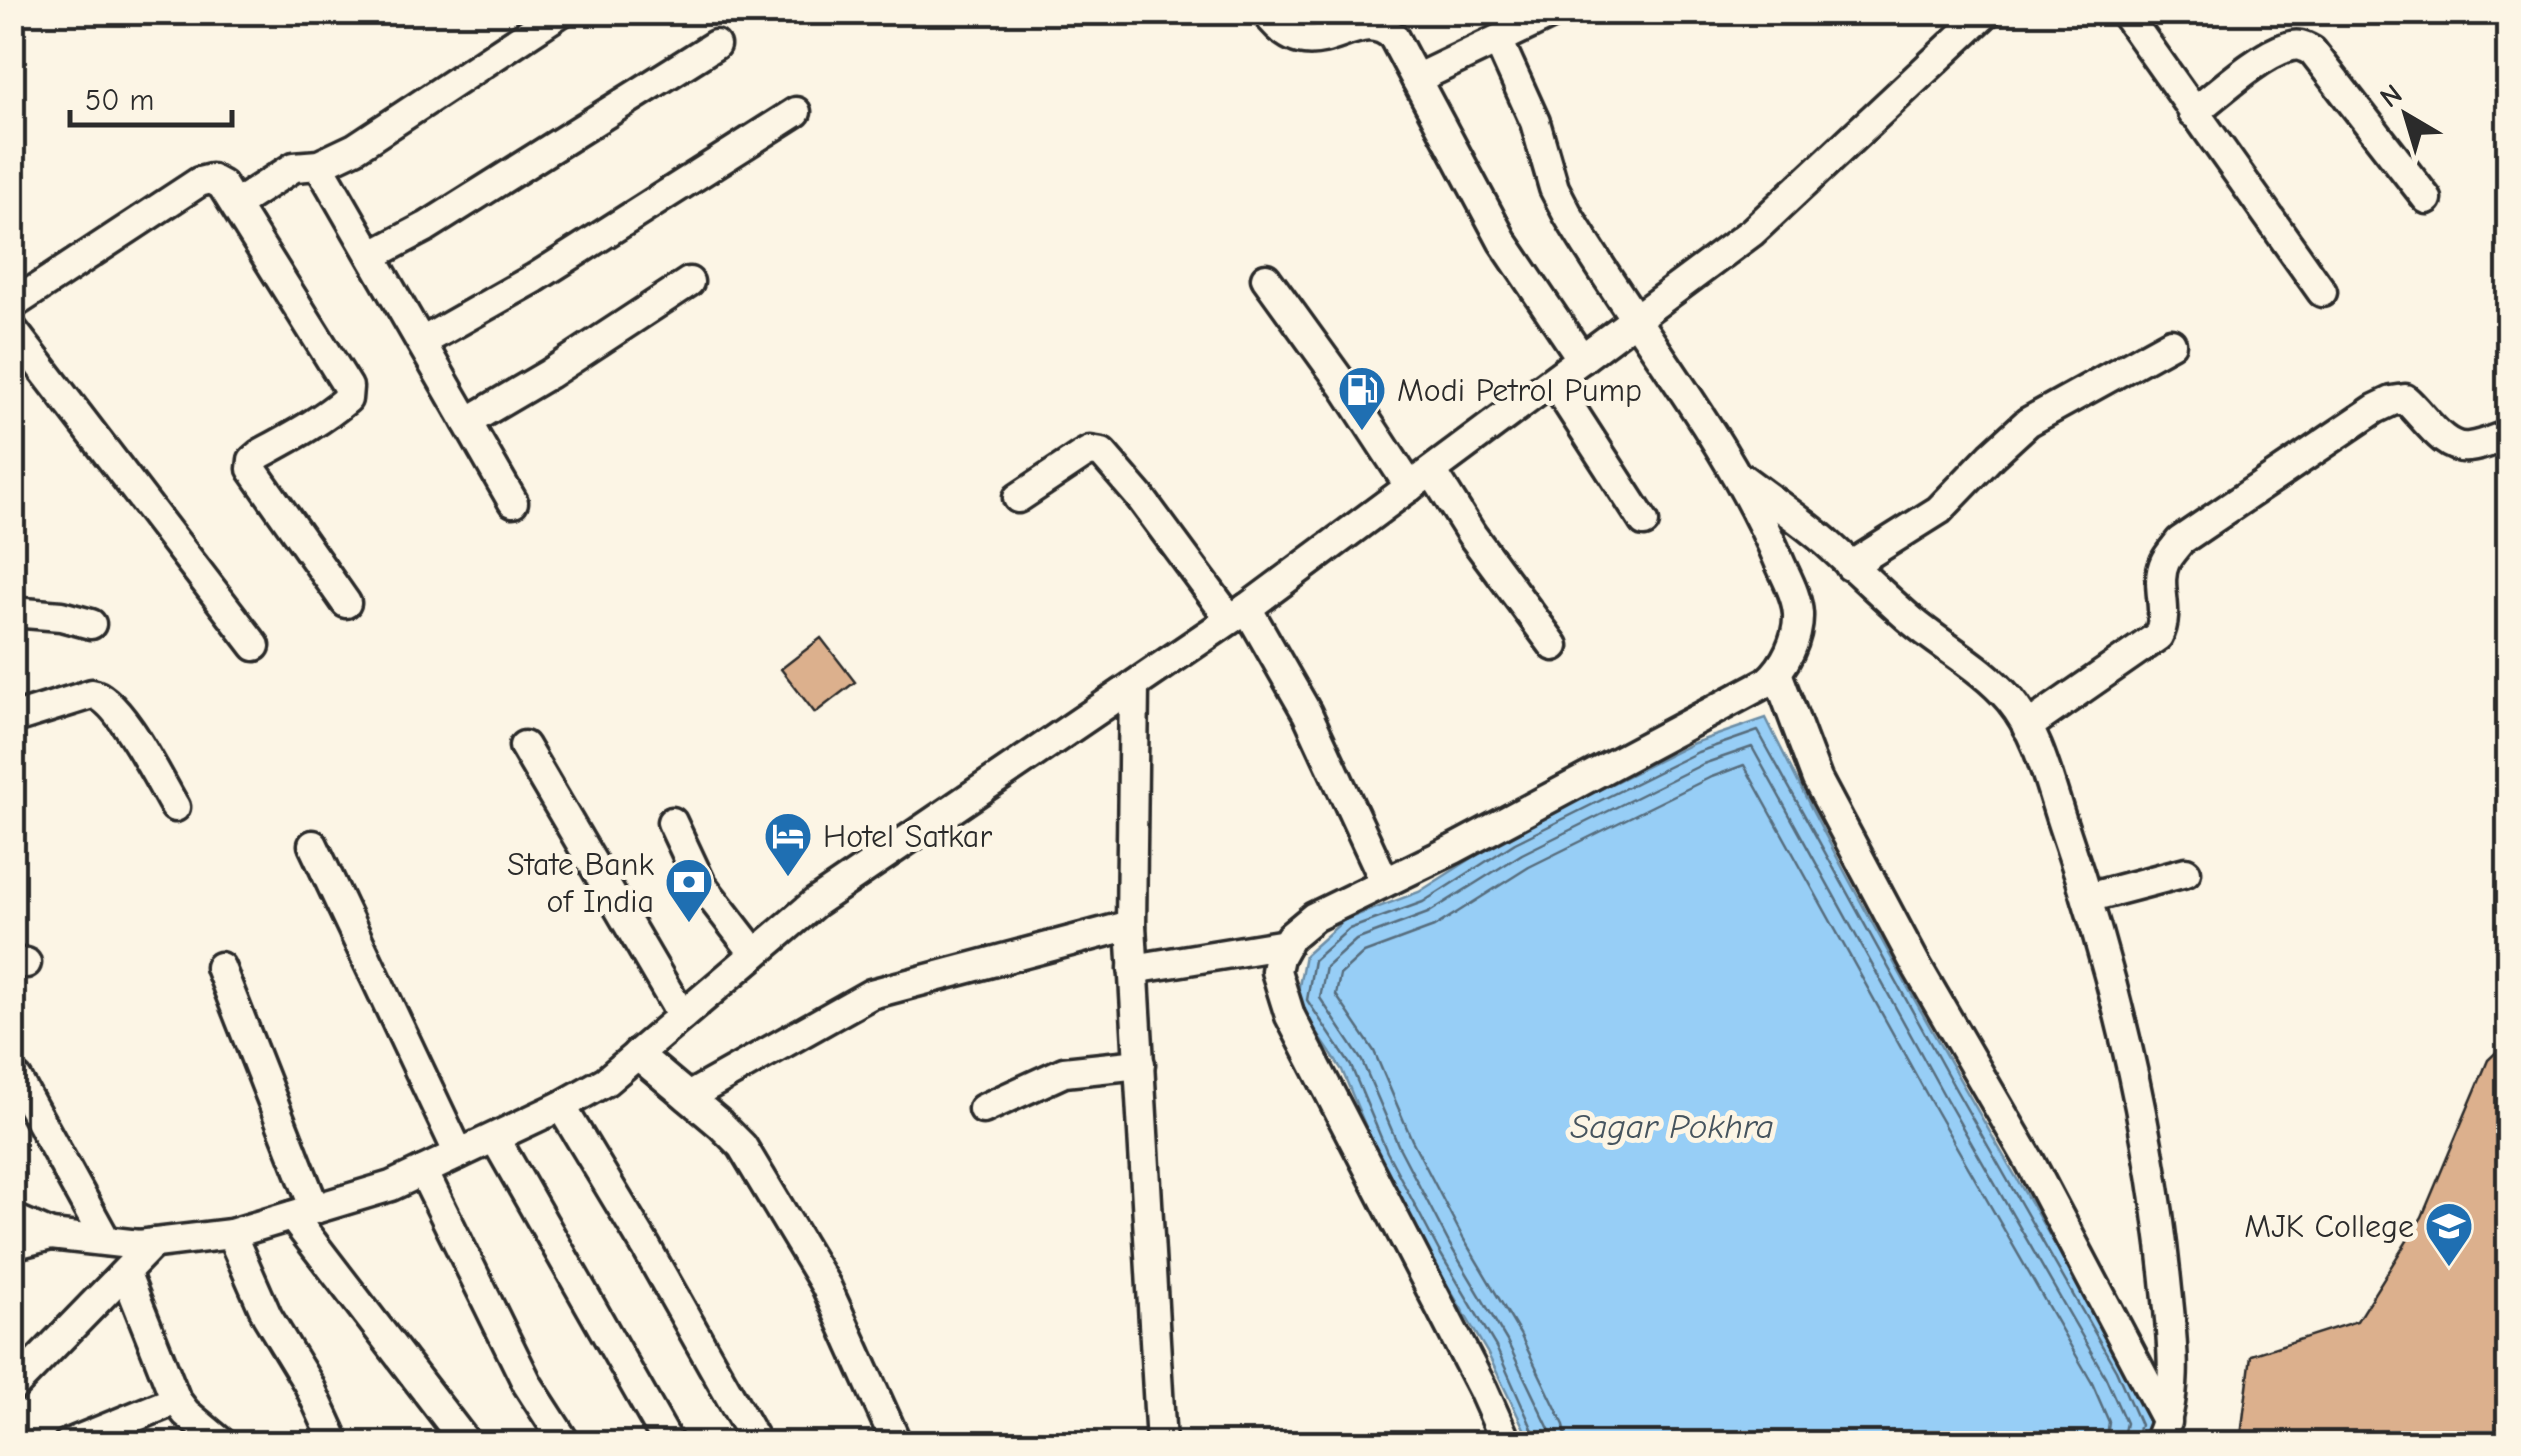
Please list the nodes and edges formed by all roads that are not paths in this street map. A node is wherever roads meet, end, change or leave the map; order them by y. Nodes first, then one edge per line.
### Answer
1 (561, 12) edge
2 (1266, 12) edge
3 (1987, 12) edge
4 (2124, 12) edge
5 (1541, 15) edge
6 (1381, 19) edge
7 (1339, 20) edge
8 (1498, 40) junction
9 (715, 45) dead end
10 (1416, 79) junction
11 (796, 112) dead end
12 (2193, 113) junction
13 (318, 164) junction
14 (2428, 199) dead end
15 (234, 204) junction
16 (373, 255) junction
17 (1266, 278) dead end
18 (689, 282) dead end
19 (2322, 292) dead end
20 (12, 305) edge
21 (1634, 320) junction
22 (12, 329) edge
23 (422, 342) junction
24 (2170, 343) dead end
25 (1582, 359) junction
26 (1553, 380) junction
27 (467, 422) junction
28 (2508, 435) edge
29 (1734, 472) junction
30 (1421, 479) junction
31 (1018, 498) dead end
32 (512, 502) dead end
33 (1644, 522) dead end
34 (1850, 566) junction
35 (346, 603) dead end
36 (12, 612) edge
37 (1239, 614) junction
38 (91, 624) dead end
39 (255, 646) dead end
40 (1554, 646) dead end
41 (1777, 674) junction
42 (1134, 686) junction
43 (12, 719) edge
44 (2027, 727) junction
45 (524, 746) dead end
46 (174, 807) dead end
47 (672, 822) dead end
48 (313, 845) dead end
49 (2186, 872) dead end
50 (1385, 882) junction
51 (2086, 898) junction
52 (1131, 925) junction
53 (1286, 944) junction
54 (755, 954) junction
55 (220, 968) dead end
56 (1134, 969) junction
57 (682, 1016) junction
58 (637, 1054) junction
59 (1140, 1064) junction
60 (17, 1079) dead end
61 (688, 1096) junction
62 (561, 1106) junction
63 (982, 1109) dead end
64 (495, 1138) junction
65 (459, 1154) junction
66 (423, 1171) junction
67 (304, 1212) junction
68 (12, 1218) edge
69 (51, 1234) junction
70 (232, 1234) junction
71 (106, 1241) junction
72 (153, 1243) junction
73 (12, 1245) edge
74 (126, 1274) junction
75 (12, 1388) edge
76 (176, 1400) junction
77 (2162, 1433) edge
78 (68, 1444) edge
79 (222, 1444) edge
80 (336, 1444) edge
81 (467, 1444) edge
82 (566, 1444) edge
83 (668, 1444) edge
84 (758, 1444) edge
85 (897, 1444) edge
86 (1161, 1444) edge
87 (1507, 1444) edge

1 - 13 street
2 - 7 street
3 - 21 street
4 - 12 street
5 - 8 street
6 - 7 street
6 - 10 street
8 - 10 street
8 - 21 street
9 - 16 street
10 - 25 street
11 - 23 street
12 - 14 street
12 - 19 street
13 - 15 street
13 - 16 street
15 - 20 street
15 - 35 street
16 - 23 street
17 - 30 street
18 - 27 street
21 - 25 street
21 - 29 street
22 - 39 street
23 - 27 street
24 - 34 street
25 - 26 street
26 - 30 street
26 - 33 street
27 - 32 street
28 - 44 street
29 - 34 street
29 - 41 street
30 - 37 street
30 - 40 street
31 - 37 street
34 - 44 street
36 - 38 street
37 - 42 street
37 - 50 street
41 - 50 street
41 - 77 street
42 - 52 street
42 - 54 street
43 - 46 street
44 - 51 street
45 - 57 street
47 - 54 street
48 - 65 street
49 - 51 street
50 - 53 street
51 - 77 street
52 - 56 street
52 - 61 street
53 - 56 street
53 - 87 street
54 - 57 street
55 - 67 street
56 - 59 street
57 - 58 street
58 - 61 street
58 - 62 street
59 - 63 street
59 - 86 street
60 - 71 street
61 - 85 street
62 - 64 street
62 - 84 street
64 - 65 street
64 - 83 street
65 - 66 street
66 - 67 street
66 - 82 street
67 - 70 street
67 - 81 street
68 - 69 street
69 - 71 street
69 - 73 street
70 - 72 street
70 - 80 street
71 - 72 street
72 - 74 street
74 - 75 street
74 - 76 street
76 - 78 street
76 - 79 street

